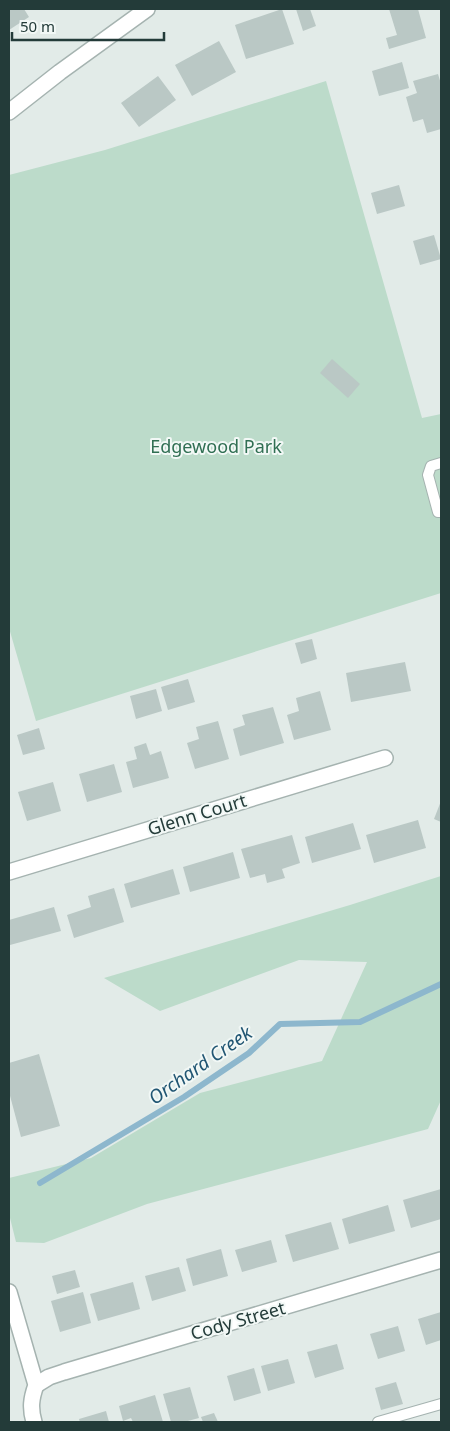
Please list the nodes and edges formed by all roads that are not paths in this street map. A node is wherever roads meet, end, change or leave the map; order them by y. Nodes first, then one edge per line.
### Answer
1 (146, 9) edge
2 (9, 112) edge
3 (441, 463) edge
4 (441, 512) edge
5 (385, 758) dead end
6 (9, 872) edge
7 (441, 1260) edge
8 (9, 1292) edge
9 (36, 1385) junction
10 (441, 1404) edge
11 (34, 1422) edge
12 (378, 1422) edge

1 - 2 street
3 - 4 lane
5 - 6 street, Glenn Court
7 - 9 street, Cody Street
8 - 9 street
9 - 11 street
10 - 12 lane

